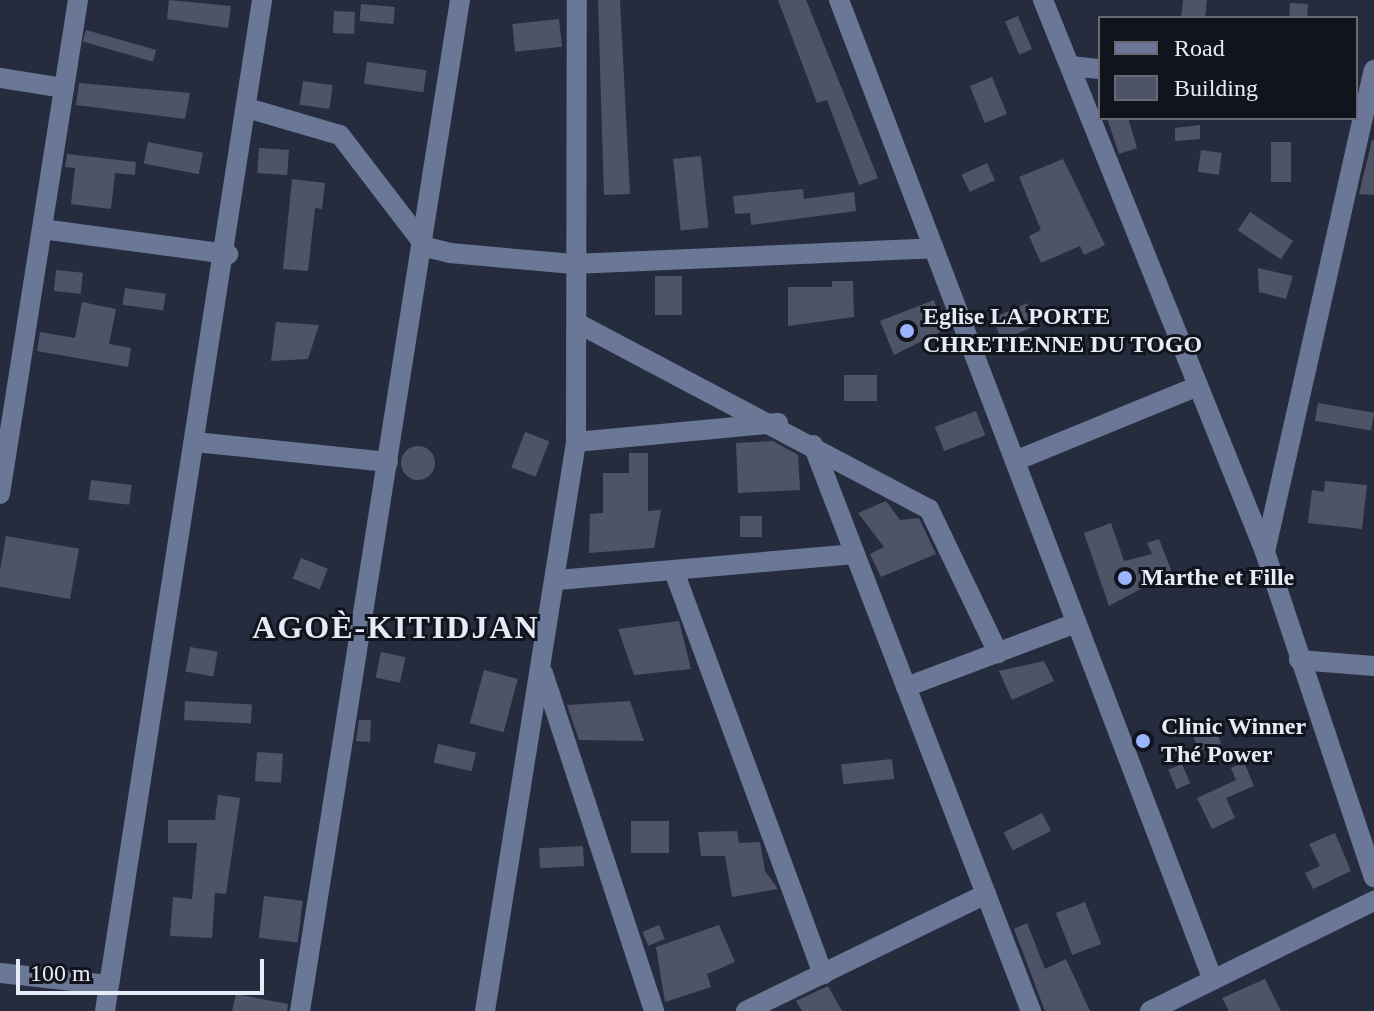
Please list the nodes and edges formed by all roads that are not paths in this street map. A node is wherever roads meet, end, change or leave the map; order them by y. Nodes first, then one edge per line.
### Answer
1 (78, 0) edge
2 (262, 0) edge
3 (460, 0) edge
4 (577, 0) edge
5 (839, 0) edge
6 (1043, 0) edge
7 (1070, 66) junction
8 (1098, 69) edge
9 (1374, 70) edge
10 (0, 78) edge
11 (64, 88) junction
12 (1366, 98) edge
13 (247, 108) junction
14 (42, 229) junction
15 (426, 247) junction
16 (934, 248) junction
17 (228, 254) junction
18 (574, 264) junction
19 (581, 325) junction
20 (1193, 388) junction
21 (778, 423) junction
22 (195, 442) junction
23 (576, 442) junction
24 (813, 445) junction
25 (1015, 461) junction
26 (388, 462) junction
27 (0, 494) edge
28 (1265, 552) junction
29 (855, 554) junction
30 (675, 574) junction
31 (558, 580) junction
32 (1076, 623) junction
33 (998, 653) junction
34 (1299, 660) junction
35 (1374, 666) edge
36 (542, 669) junction
37 (906, 687) junction
38 (1374, 877) edge
39 (986, 894) junction
40 (1374, 901) edge
41 (0, 973) edge
42 (823, 974) junction
43 (1212, 978) junction
44 (108, 985) junction
45 (105, 1011) edge
46 (300, 1011) edge
47 (485, 1011) edge
48 (654, 1011) edge
49 (746, 1011) edge
50 (1031, 1011) edge
51 (1151, 1011) edge

1 - 11 street
2 - 13 street
3 - 15 street
4 - 18 street
5 - 16 street
6 - 7 street
7 - 8 street
7 - 20 street
9 - 12 street
10 - 11 street
11 - 14 street
12 - 28 street
13 - 15 street
13 - 17 street
14 - 17 street
14 - 27 street
15 - 18 street
15 - 26 street
16 - 18 street
16 - 25 street
17 - 22 street
18 - 19 street
19 - 21 street
19 - 23 street
20 - 25 street
20 - 28 street
21 - 23 street
21 - 24 street
22 - 26 street
22 - 44 street
23 - 31 street
24 - 29 street
24 - 33 street
25 - 32 street
26 - 46 street
28 - 34 street
29 - 30 street
29 - 37 street
30 - 31 street
30 - 42 street
31 - 36 street
32 - 33 street
32 - 43 street
33 - 37 street
34 - 35 street
34 - 38 street
36 - 47 street
36 - 48 street
37 - 39 street
39 - 42 street
39 - 50 street
40 - 43 street
41 - 44 street
42 - 49 street
43 - 51 street
44 - 45 street

